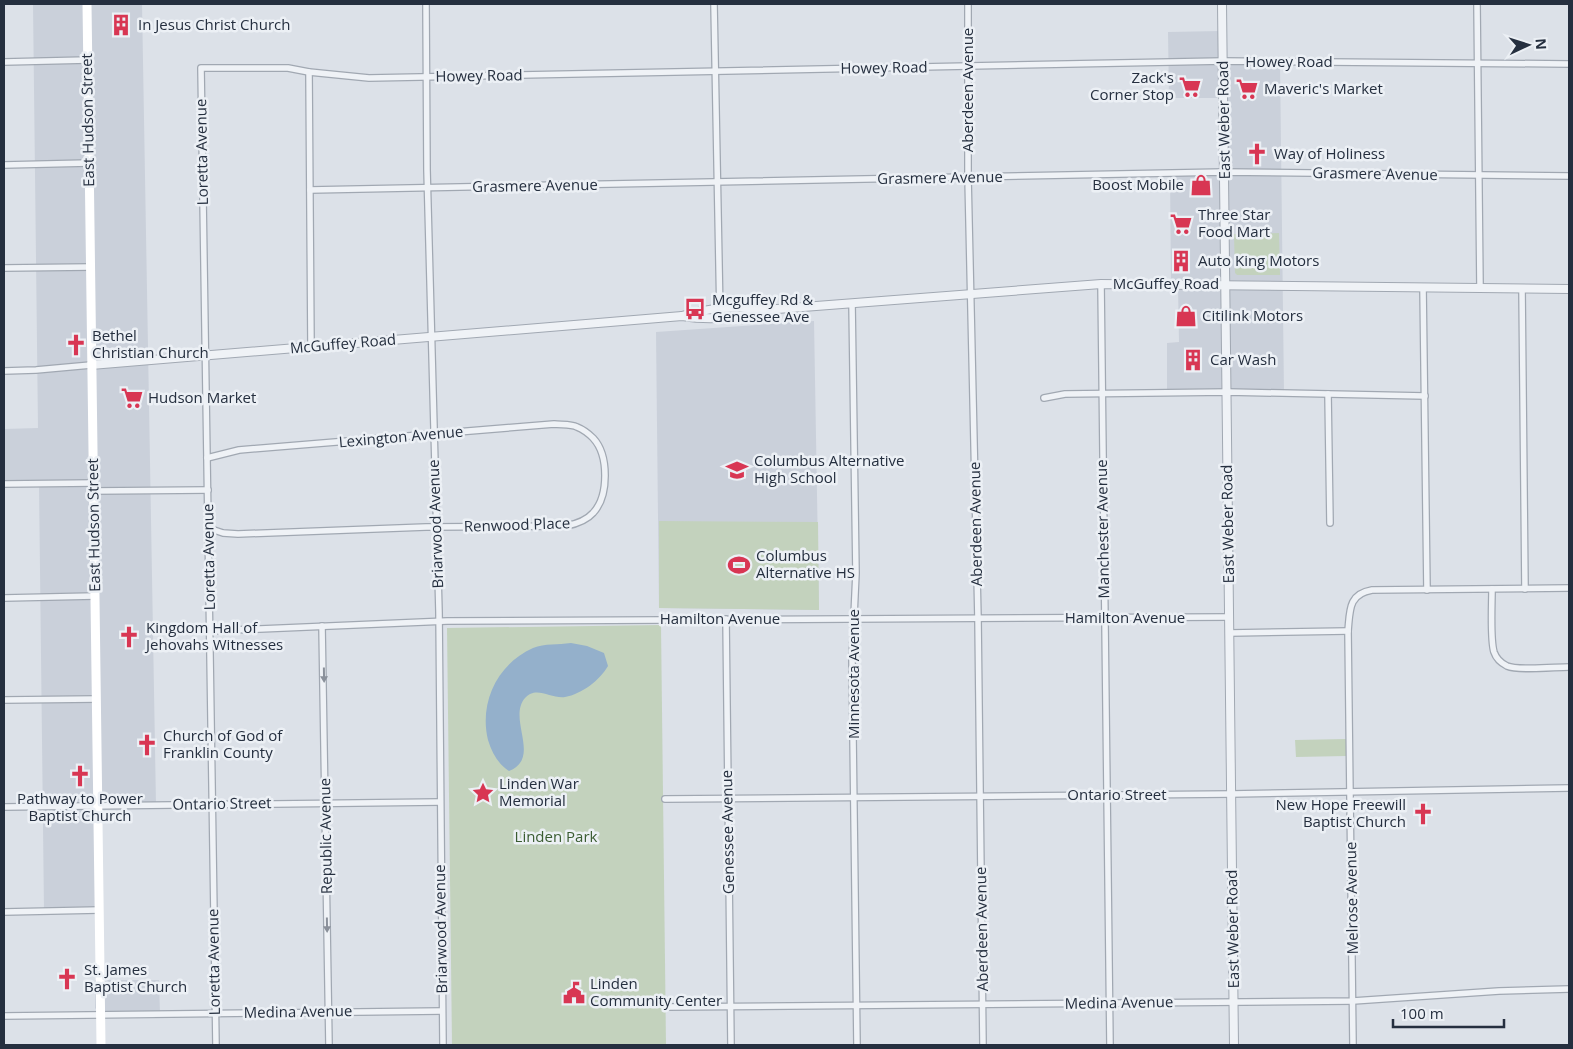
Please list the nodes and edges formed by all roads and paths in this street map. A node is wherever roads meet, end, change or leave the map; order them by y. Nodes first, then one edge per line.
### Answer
1 (87, 4) edge
2 (426, 4) edge
3 (714, 4) edge
4 (968, 4) edge
5 (1222, 4) edge
6 (1477, 4) edge
7 (88, 60) junction
8 (1223, 61) junction
9 (4, 62) edge
10 (1478, 63) junction
11 (1569, 64) edge
12 (967, 66) junction
13 (201, 68) joint
14 (715, 71) junction
15 (309, 72) junction
16 (427, 77) junction
17 (89, 163) junction
18 (4, 165) edge
19 (1224, 172) junction
20 (1478, 175) junction
21 (1569, 176) edge
22 (968, 177) junction
23 (717, 182) junction
24 (428, 188) junction
25 (310, 190) junction
26 (90, 267) junction
27 (4, 268) edge
28 (1101, 284) junction
29 (1226, 284) junction
30 (1423, 287) junction
31 (1480, 287) junction
32 (1522, 288) junction
33 (1569, 289) edge
34 (971, 293) junction
35 (852, 303) junction
36 (720, 313) junction
37 (432, 337) junction
38 (311, 346) junction
39 (206, 355) junction
40 (91, 365) junction
41 (4, 371) edge
42 (1227, 393) junction
43 (1102, 394) junction
44 (1328, 394) junction
45 (1425, 396) junction
46 (1044, 398) dead end
47 (433, 434) junction
48 (593, 438) joint
49 (207, 458) junction
50 (4, 484) edge
51 (93, 487) junction
52 (208, 490) junction
53 (1330, 523) dead end
54 (436, 527) junction
55 (208, 528) junction
56 (1526, 588) junction
57 (1569, 588) edge
58 (1492, 589) junction
59 (1427, 590) junction
60 (95, 596) junction
61 (4, 598) edge
62 (1229, 617) junction
63 (1104, 618) junction
64 (726, 619) junction
65 (853, 619) junction
66 (978, 619) junction
67 (439, 622) junction
68 (322, 626) junction
69 (210, 631) junction
70 (1348, 631) junction
71 (1230, 633) junction
72 (1569, 667) edge
73 (96, 699) junction
74 (4, 700) edge
75 (1569, 788) edge
76 (1351, 792) junction
77 (1232, 794) junction
78 (1106, 795) junction
79 (980, 796) junction
80 (854, 797) junction
81 (728, 798) junction
82 (665, 799) dead end
83 (325, 802) junction
84 (440, 802) junction
85 (212, 804) junction
86 (97, 806) junction
87 (4, 807) edge
88 (99, 910) junction
89 (4, 912) edge
90 (1569, 989) edge
91 (1234, 1002) junction
92 (1353, 1002) junction
93 (1109, 1004) junction
94 (983, 1005) junction
95 (730, 1006) junction
96 (857, 1006) junction
97 (668, 1007) dead end
98 (442, 1011) junction
99 (328, 1012) junction
100 (215, 1013) junction
101 (100, 1015) junction
102 (4, 1016) edge
103 (101, 1045) edge
104 (216, 1045) edge
105 (329, 1045) edge
106 (443, 1045) edge
107 (731, 1045) edge
108 (858, 1045) edge
109 (983, 1045) edge
110 (1110, 1045) edge
111 (1234, 1045) edge
112 (1354, 1045) edge

1 - 7 main road, East Hudson Street
2 - 16 street, Briarwood Avenue
3 - 14 street
4 - 12 street, Aberdeen Avenue
5 - 8 street, East Weber Road
6 - 10 street
7 - 9 street
7 - 17 main road, East Hudson Street
8 - 10 street, Howey Road
8 - 12 street, Howey Road
8 - 19 street, East Weber Road
10 - 11 street, Howey Road
10 - 20 street
12 - 14 street, Howey Road
12 - 22 street, Aberdeen Avenue
13 - 15 street, Howey Road
13 - 39 street, Loretta Avenue
14 - 16 street, Howey Road
14 - 23 street
15 - 16 street, Howey Road
15 - 25 street
16 - 24 street, Briarwood Avenue
17 - 18 street
17 - 26 main road, East Hudson Street
19 - 20 street, Grasmere Avenue
19 - 22 street, Grasmere Avenue
19 - 29 street, East Weber Road
20 - 21 street, Grasmere Avenue
20 - 31 street
22 - 23 street, Grasmere Avenue
22 - 34 street, Aberdeen Avenue
23 - 24 street, Grasmere Avenue
23 - 36 street
24 - 25 street, Grasmere Avenue
24 - 37 street, Briarwood Avenue
25 - 38 street
26 - 27 street
26 - 40 main road, East Hudson Street
28 - 29 street, McGuffey Road
28 - 34 street, McGuffey Road
28 - 43 street, Manchester Avenue
29 - 30 street, McGuffey Road
29 - 42 street, East Weber Road
30 - 31 street, McGuffey Road
30 - 45 street
31 - 32 street, McGuffey Road
32 - 33 street, McGuffey Road
32 - 56 street
34 - 35 street, McGuffey Road
34 - 66 street, Aberdeen Avenue
35 - 36 street, McGuffey Road
35 - 65 street, Minnesota Avenue
36 - 37 street, McGuffey Road
37 - 38 street, McGuffey Road
37 - 47 street, Briarwood Avenue
38 - 39 street, McGuffey Road
39 - 40 street, McGuffey Road
39 - 49 street, Loretta Avenue
40 - 41 street, McGuffey Road
40 - 51 main road, East Hudson Street
42 - 43 street
42 - 44 street
42 - 62 street, East Weber Road
43 - 46 street
43 - 63 street, Manchester Avenue
44 - 45 street
44 - 53 street
45 - 59 street
47 - 48 street, Lexington Avenue
47 - 49 street, Lexington Avenue
47 - 54 street, Briarwood Avenue
48 - 54 street, Renwood Place
49 - 52 street, Loretta Avenue
50 - 51 street
51 - 52 street
51 - 60 main road, East Hudson Street
52 - 55 street, Loretta Avenue
54 - 55 street, Renwood Place
54 - 67 street, Briarwood Avenue
55 - 69 street, Loretta Avenue
56 - 57 street
56 - 58 street
58 - 59 street
58 - 72 street
59 - 70 street
60 - 61 street
60 - 73 main road, East Hudson Street
62 - 63 street, Hamilton Avenue
62 - 71 street, East Weber Road
63 - 66 street, Hamilton Avenue
63 - 78 street, Manchester Avenue
64 - 65 street, Hamilton Avenue
64 - 67 street, Hamilton Avenue
64 - 81 street, Genessee Avenue
65 - 66 street, Hamilton Avenue
65 - 80 street, Minnesota Avenue
66 - 79 street, Aberdeen Avenue
67 - 68 street, Hamilton Avenue
67 - 84 street, Briarwood Avenue
68 - 69 street, Hamilton Avenue
68 -> 83 street, Republic Avenue
69 - 85 street, Loretta Avenue
70 - 71 street
70 - 76 street, Melrose Avenue
71 - 77 street, East Weber Road
73 - 74 street
73 - 86 main road, East Hudson Street
75 - 76 street, Ontario Street
76 - 77 street, Ontario Street
76 - 92 street, Melrose Avenue
77 - 78 street, Ontario Street
77 - 91 street, East Weber Road
78 - 79 street, Ontario Street
78 - 93 street, Manchester Avenue
79 - 80 street, Ontario Street
79 - 94 street, Aberdeen Avenue
80 - 81 street, Ontario Street
80 - 96 street, Minnesota Avenue
81 - 82 street, Ontario Street
81 - 95 street, Genessee Avenue
83 - 84 street, Ontario Street
83 - 85 street, Ontario Street
83 -> 99 street, Republic Avenue
84 - 98 street, Briarwood Avenue
85 - 86 street, Ontario Street
85 - 100 street, Loretta Avenue
86 - 87 street, Ontario Street
86 - 88 main road, East Hudson Street
88 - 89 street
88 - 101 main road, East Hudson Street
90 - 92 street, Medina Avenue
91 - 92 street, Medina Avenue
91 - 93 street, Medina Avenue
91 - 111 street, East Weber Road
92 - 112 street, Melrose Avenue
93 - 94 street, Medina Avenue
93 - 110 street, Manchester Avenue
94 - 96 street, Medina Avenue
94 - 109 street, Aberdeen Avenue
95 - 96 street, Medina Avenue
95 - 97 street, Medina Avenue
95 - 107 street, Genessee Avenue
96 - 108 street, Minnesota Avenue
98 - 99 street, Medina Avenue
98 - 106 street, Briarwood Avenue
99 - 100 street, Medina Avenue
99 - 105 street, Republic Avenue
100 - 101 street, Medina Avenue
100 - 104 street, Loretta Avenue
101 - 102 street, Medina Avenue
101 - 103 main road, East Hudson Street

